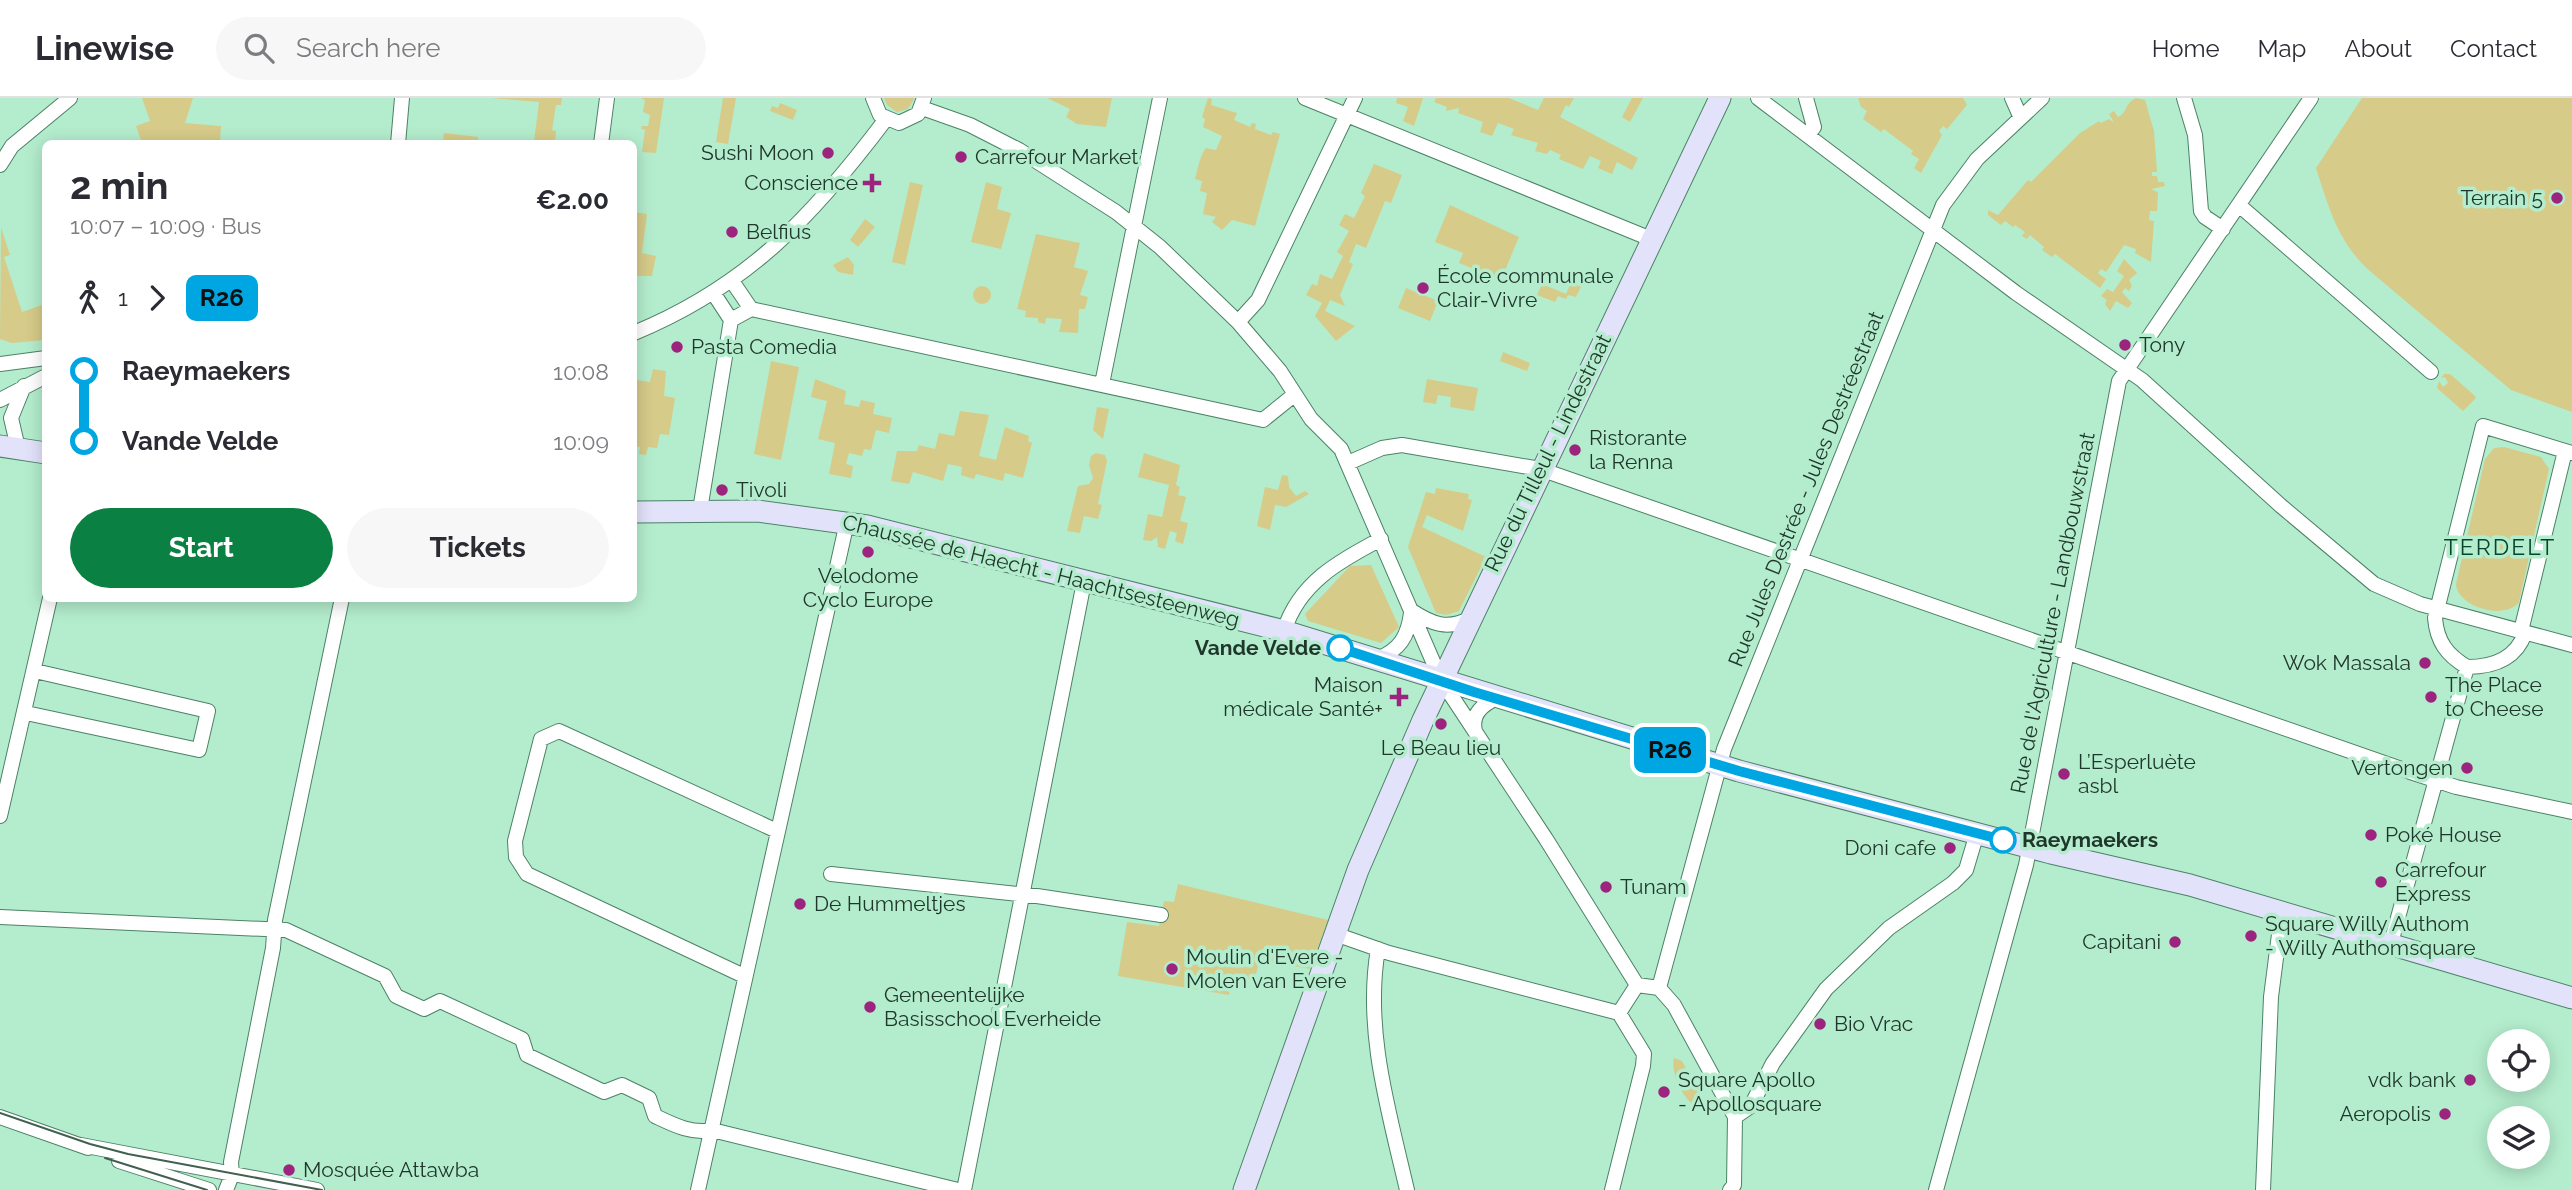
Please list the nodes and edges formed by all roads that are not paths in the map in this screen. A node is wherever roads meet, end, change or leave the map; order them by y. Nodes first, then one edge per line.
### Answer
1 (70, 98) edge
2 (402, 98) edge
3 (607, 98) edge
4 (873, 98) edge
5 (1160, 98) edge
6 (1305, 98) edge
7 (1355, 98) edge
8 (1720, 98) edge
9 (1758, 98) edge
10 (1806, 98) edge
11 (2011, 98) edge
12 (2042, 98) edge
13 (2184, 98) edge
14 (2311, 98) edge
15 (923, 103) edge
16 (1349, 116) junction
17 (2020, 116) junction
18 (886, 119) junction
19 (1808, 135) junction
20 (398, 140) edge
21 (602, 140) edge
22 (0, 164) edge
23 (2239, 206) junction
24 (1134, 226) junction
25 (1933, 229) junction
26 (2223, 229) junction
27 (1651, 239) junction
28 (732, 281) junction
29 (714, 294) junction
30 (751, 309) junction
31 (731, 320) junction
32 (1237, 322) junction
33 (637, 332) edge
34 (42, 359) edge
35 (0, 364) edge
36 (2127, 370) junction
37 (2431, 372) dead end
38 (42, 378) edge
39 (1102, 384) junction
40 (24, 386) junction
41 (1294, 396) junction
42 (0, 399) edge
43 (9, 447) edge
44 (42, 452) edge
45 (2569, 452) edge
46 (1348, 463) junction
47 (1540, 469) junction
48 (700, 510) junction
49 (637, 512) edge
50 (847, 522) junction
51 (1381, 539) junction
52 (1801, 560) junction
53 (1084, 582) junction
54 (49, 602) edge
55 (341, 602) edge
56 (2438, 609) junction
57 (1412, 611) junction
58 (1469, 618) junction
59 (1284, 631) junction
60 (2523, 632) junction
61 (2572, 645) edge
62 (2066, 653) junction
63 (1377, 659) junction
64 (2467, 667) junction
65 (35, 671) junction
66 (1441, 680) junction
67 (1497, 698) junction
68 (26, 713) junction
69 (1475, 731) junction
70 (1719, 765) junction
71 (2436, 780) junction
72 (2572, 812) edge
73 (0, 816) edge
74 (777, 831) junction
75 (1977, 833) junction
76 (2029, 847) junction
77 (831, 874) dead end
78 (1022, 895) junction
79 (2282, 911) junction
80 (1161, 915) dead end
81 (0, 917) edge
82 (274, 930) junction
83 (1335, 934) junction
84 (2391, 943) junction
85 (1378, 949) junction
86 (744, 976) junction
87 (1637, 985) junction
88 (1659, 988) junction
89 (2572, 998) edge
90 (1619, 1013) junction
91 (0, 1117) edge
92 (1735, 1117) junction
93 (712, 1130) junction
94 (81, 1145) junction
95 (1733, 1164) junction
96 (232, 1175) junction
97 (209, 1190) edge
98 (226, 1190) edge
99 (239, 1190) edge
100 (317, 1190) edge
101 (698, 1190) edge
102 (958, 1190) edge
103 (964, 1190) edge
104 (1244, 1190) edge
105 (1407, 1190) edge
106 (1612, 1190) edge
107 (1730, 1190) edge
108 (1745, 1190) edge
109 (1936, 1190) edge
110 (2263, 1190) edge

1 - 22 street
2 - 20 street
3 - 21 street
4 - 18 street
5 - 24 street
6 - 16 street
7 - 16 street
8 - 27 street, Rue du Tilleul - Lindestraat
9 - 19 street
10 - 19 street
11 - 17 street
12 - 17 street, Rue Jules Destrée - Jules Destréestraat
13 - 26 street
14 - 23 street, Rue de l'Agriculture - Landbouwstraat
15 - 18 street
15 - 24 street
16 - 27 street
16 - 32 street
17 - 25 street, Rue Jules Destrée - Jules Destréestraat
18 - 28 street
19 - 25 street
23 - 26 street, Rue de l'Agriculture - Landbouwstraat
23 - 37 street
24 - 32 street
24 - 39 street
25 - 36 street
25 - 52 street, Rue Jules Destrée - Jules Destréestraat
26 - 36 street, Rue de l'Agriculture - Landbouwstraat
27 - 47 street, Rue du Tilleul - Lindestraat
28 - 29 street
28 - 30 street
29 - 31 street
29 - 33 street
30 - 31 street
30 - 39 street
31 - 48 street
32 - 41 street
34 - 35 street
36 - 56 street
36 - 62 street, Rue de l'Agriculture - Landbouwstraat
38 - 40 street
39 - 41 street
40 - 42 street
40 - 43 street
41 - 46 street
43 - 44 street
45 - 56 street
45 - 60 street
46 - 47 street
46 - 51 street
47 - 52 street
47 - 58 street, Rue du Tilleul - Lindestraat
48 - 49 street, Chaussée de Haecht - Haachtsesteenweg
48 - 50 street, Chaussée de Haecht - Haachtsesteenweg
50 - 53 street, Chaussée de Haecht - Haachtsesteenweg
50 - 74 street
51 - 57 street
51 - 59 street
52 - 62 street
52 - 70 street, Rue Jules Destrée - Jules Destréestraat
53 - 59 street, Chaussée de Haecht - Haachtsesteenweg
53 - 78 street
54 - 65 street
55 - 82 street
56 - 60 street
56 - 64 street
57 - 58 street
57 - 63 street
57 - 66 street
58 - 66 street, Rue du Tilleul - Lindestraat
59 - 63 street, Chaussée de Haecht - Haachtsesteenweg
60 - 61 street
60 - 64 street
62 - 71 street
62 - 76 street, Rue de l'Agriculture - Landbouwstraat
63 - 66 street, Chaussée de Haecht - Haachtsesteenweg
64 - 71 street
65 - 68 street
65 - 68 street
66 - 67 street, Chaussée de Haecht - Haachtsesteenweg
66 - 69 street
66 - 83 street, Rue du Tilleul - Lindestraat
67 - 69 street
67 - 70 street, Chaussée de Haecht - Haachtsesteenweg
68 - 73 street
69 - 87 street
70 - 75 street, Chaussée de Haecht - Haachtsesteenweg
70 - 88 street, Rue Jules Destrée - Jules Destréestraat
71 - 72 street
71 - 84 street
74 - 86 street
74 - 86 street
75 - 76 street, Chaussée de Haecht - Haachtsesteenweg
75 - 92 street
76 - 79 street, Chaussée de Haecht - Haachtsesteenweg
76 - 109 street, Rue de l'Agriculture - Landbouwstraat
77 - 78 street
78 - 80 street
78 - 103 street
79 - 84 street, Chaussée de Haecht - Haachtsesteenweg
79 - 110 street
81 - 82 street
82 - 93 street
82 - 96 street
83 - 85 street
83 - 104 street, Rue du Tilleul - Lindestraat
84 - 89 street, Chaussée de Haecht - Haachtsesteenweg
85 - 90 street
85 - 105 street
86 - 93 street
87 - 88 street
87 - 90 street
88 - 92 street
90 - 106 street
91 - 94 street
92 - 95 street
93 - 101 street
93 - 102 street
94 - 96 street
94 - 97 street
95 - 107 street
95 - 108 street
96 - 98 street
96 - 99 street
96 - 100 street

